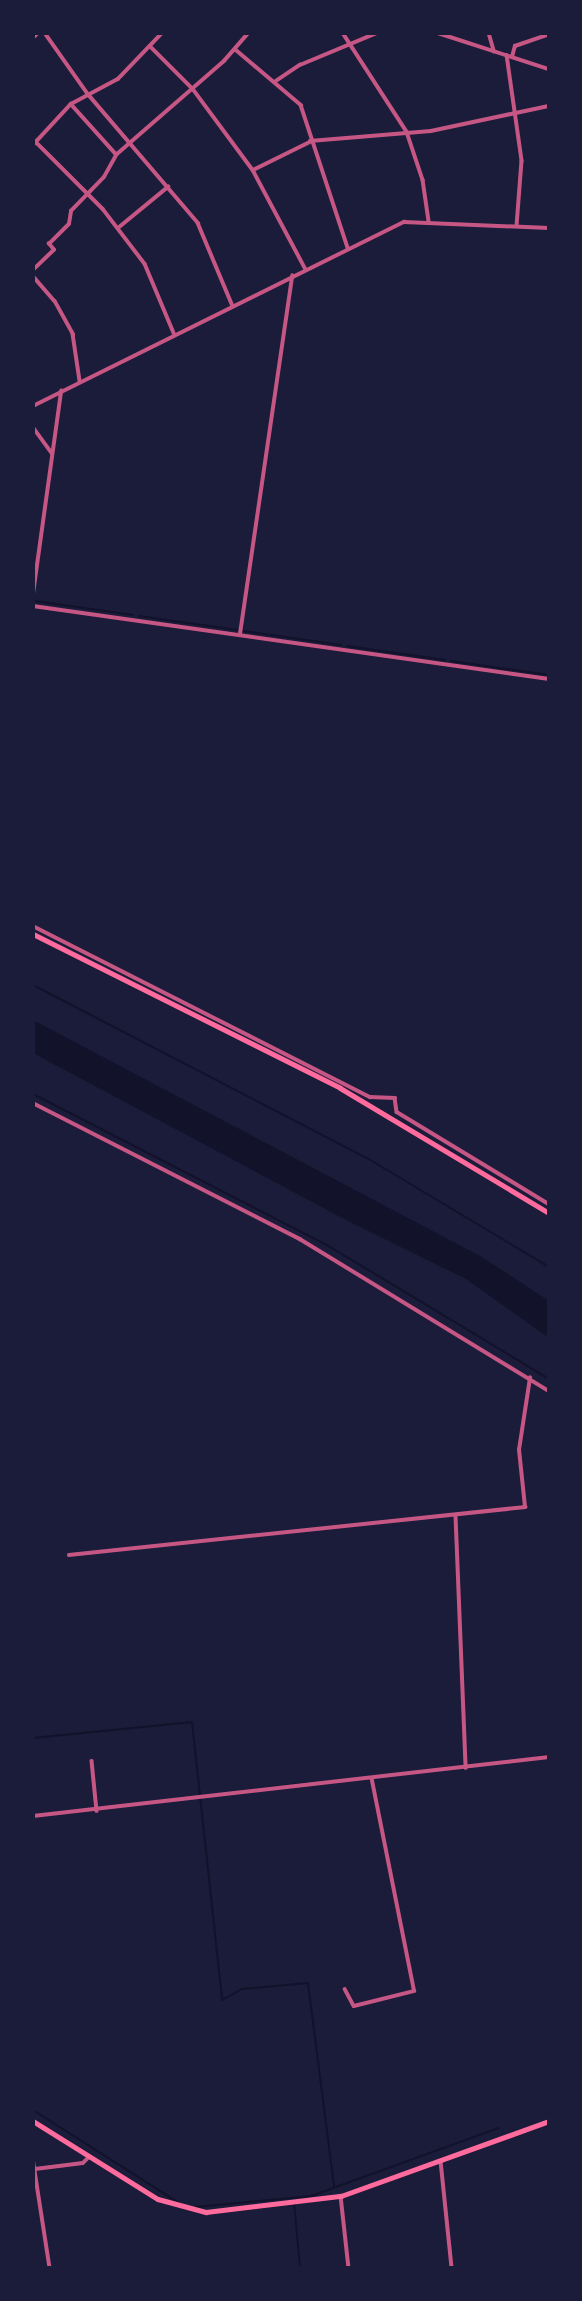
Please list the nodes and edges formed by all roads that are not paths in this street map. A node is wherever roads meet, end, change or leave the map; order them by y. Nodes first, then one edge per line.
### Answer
1 (38, 33) edge
2 (46, 33) edge
3 (248, 33) edge
4 (343, 33) edge
5 (377, 33) edge
6 (438, 33) edge
7 (489, 33) edge
8 (159, 34) edge
9 (549, 34) edge
10 (33, 38) edge
11 (150, 46) junction
12 (352, 47) junction
13 (235, 49) junction
14 (494, 51) junction
15 (509, 56) junction
16 (549, 69) edge
17 (276, 81) junction
18 (193, 89) junction
19 (88, 94) junction
20 (71, 104) junction
21 (549, 106) edge
22 (514, 115) junction
23 (407, 132) junction
24 (130, 141) junction
25 (310, 141) junction
26 (34, 142) edge
27 (117, 154) junction
28 (253, 170) junction
29 (169, 187) junction
30 (88, 195) junction
31 (429, 221) junction
32 (517, 226) junction
33 (118, 228) junction
34 (549, 228) edge
35 (348, 248) junction
36 (305, 268) junction
37 (33, 270) edge
38 (33, 276) edge
39 (292, 276) junction
40 (232, 304) junction
41 (174, 333) junction
42 (80, 382) junction
43 (61, 391) junction
44 (33, 406) edge
45 (33, 427) edge
46 (52, 453) junction
47 (33, 594) edge
48 (33, 606) edge
49 (240, 635) junction
50 (549, 679) edge
51 (33, 926) edge
52 (33, 934) edge
53 (33, 1103) edge
54 (549, 1204) edge
55 (549, 1213) edge
56 (530, 1378) junction
57 (549, 1391) edge
58 (456, 1516) junction
59 (69, 1555) dead end
60 (549, 1757) edge
61 (92, 1761) dead end
62 (466, 1768) junction
63 (372, 1780) junction
64 (97, 1811) junction
65 (33, 1816) edge
66 (345, 1989) dead end
67 (549, 2121) edge
68 (34, 2123) edge
69 (89, 2157) junction
70 (33, 2158) edge
71 (440, 2161) junction
72 (34, 2169) edge
73 (341, 2196) junction
74 (50, 2268) edge
75 (349, 2268) edge
76 (452, 2268) edge

1 - 10 street
2 - 19 street
3 - 13 street
4 - 12 street
5 - 12 street
6 - 14 street
7 - 14 street
8 - 11 street
9 - 15 street
11 - 18 street
11 - 19 street
12 - 17 street
12 - 23 street
13 - 17 street
13 - 18 street
14 - 15 street
15 - 16 street
15 - 22 street
17 - 25 street
18 - 24 street
18 - 28 street
19 - 20 street
19 - 24 street
20 - 26 street
20 - 27 street
21 - 22 street
22 - 23 street
22 - 32 street
23 - 25 street
23 - 31 street
24 - 27 street
24 - 29 street
25 - 28 street
25 - 35 street
26 - 30 street
27 - 30 street
28 - 36 street
29 - 33 street
29 - 40 street
30 - 33 street
30 - 37 street
31 - 32 street
31 - 35 street
32 - 34 street
33 - 41 street
35 - 36 street
36 - 39 street
38 - 42 street
39 - 40 street
39 - 49 street
40 - 41 street
41 - 42 street
42 - 43 street
43 - 44 street
43 - 46 street
45 - 46 street
46 - 47 street
48 - 49 street
49 - 50 street
51 - 54 street
52 - 55 highway
53 - 56 street
56 - 57 street
56 - 58 street
58 - 59 street
58 - 62 street
60 - 62 street
61 - 64 street
62 - 63 street
63 - 64 street
63 - 66 street
64 - 65 street
67 - 71 main road
68 - 69 main road
69 - 72 street
69 - 73 main road
70 - 72 street
71 - 73 main road
71 - 76 street
72 - 74 street
73 - 75 street

